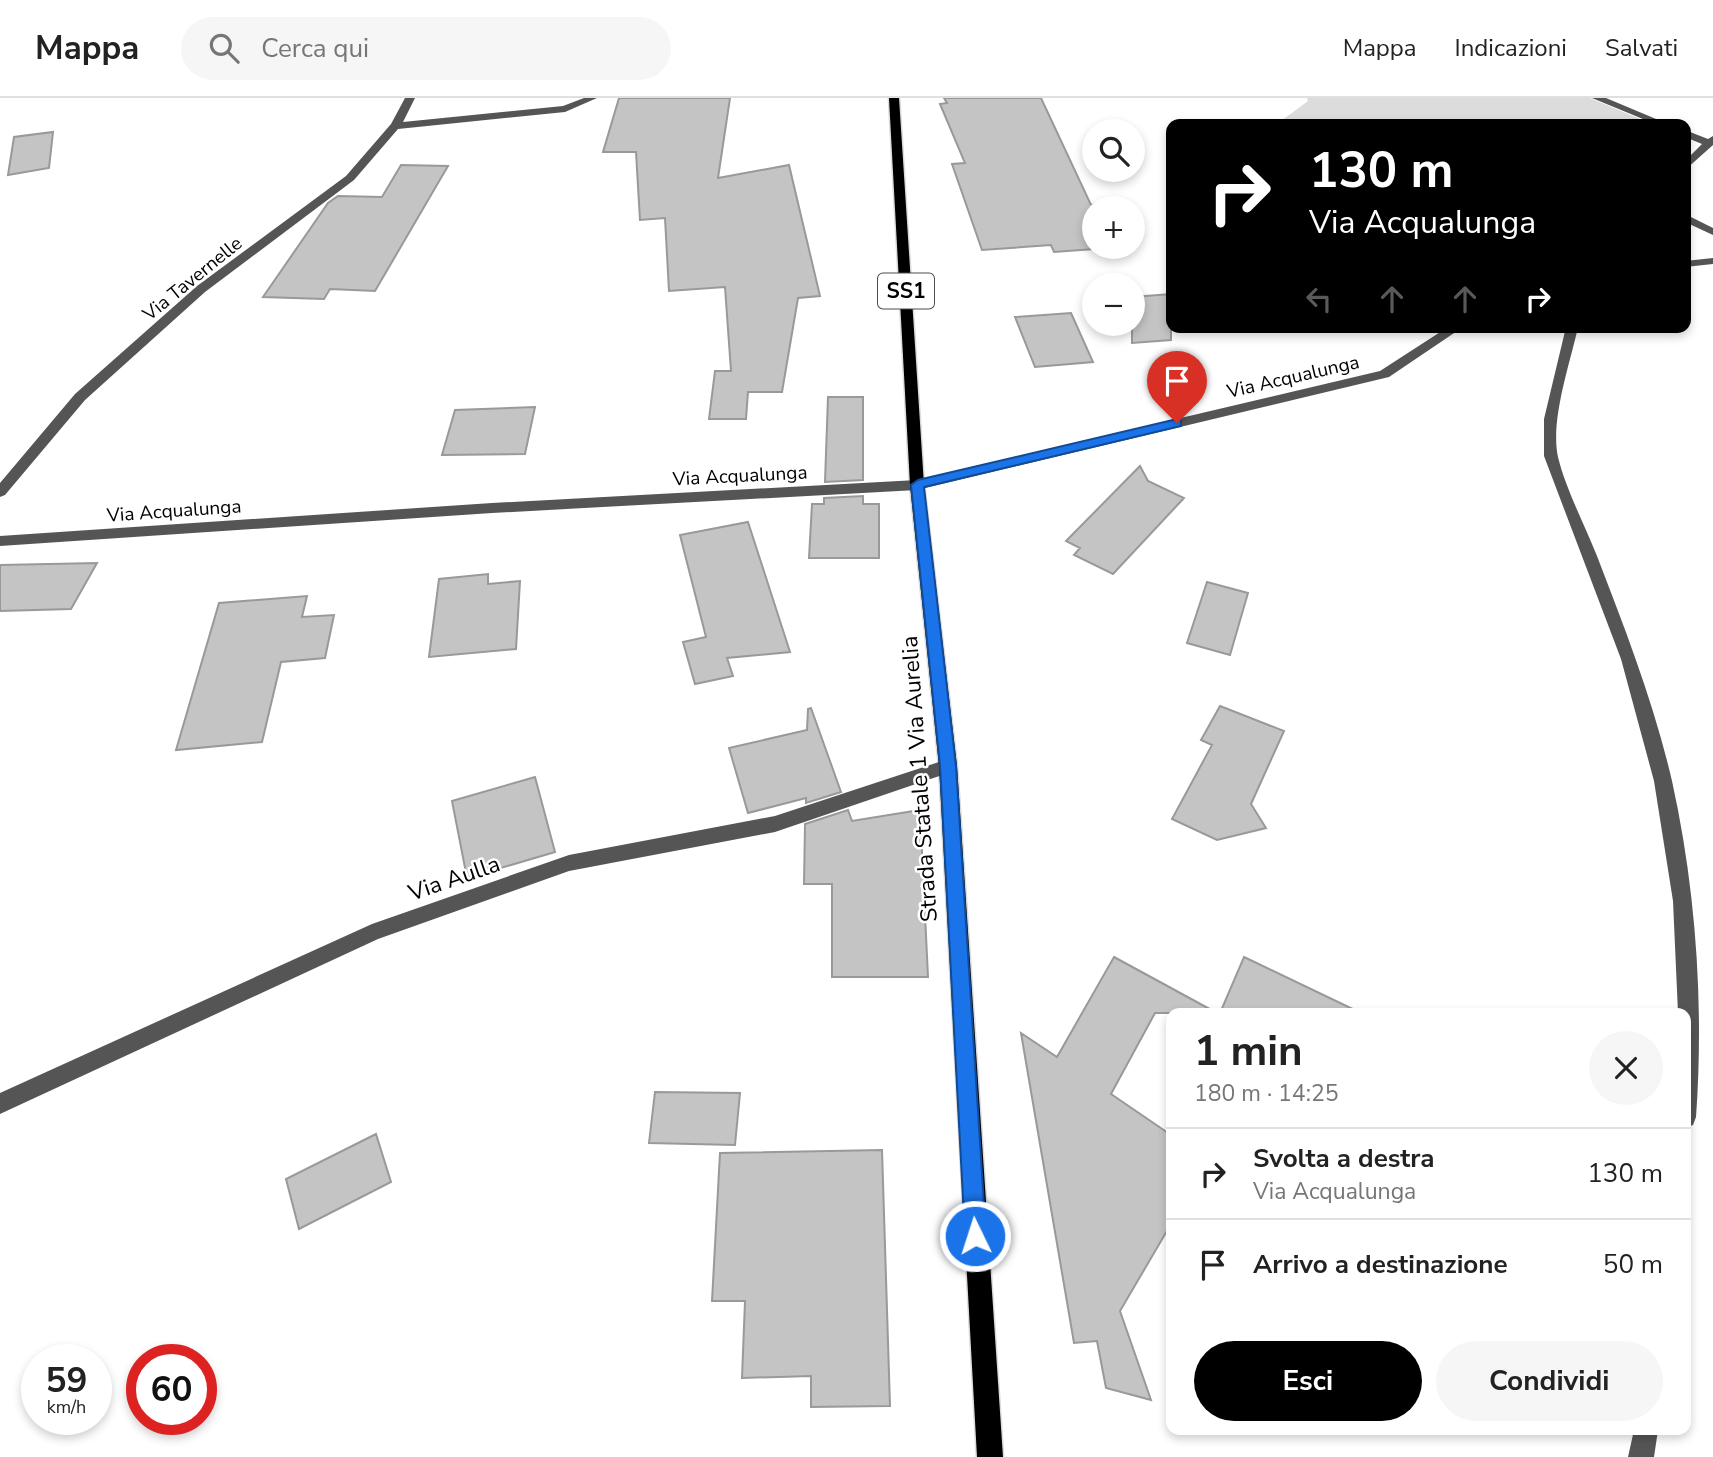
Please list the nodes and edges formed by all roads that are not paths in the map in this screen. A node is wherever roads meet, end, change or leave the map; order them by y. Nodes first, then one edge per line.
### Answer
1 (410, 98) edge
2 (593, 98) edge
3 (894, 98) edge
4 (1597, 98) edge
5 (1650, 119) edge
6 (395, 126) junction
7 (1691, 135) edge
8 (1711, 141) edge
9 (1691, 161) edge
10 (1691, 220) edge
11 (1713, 232) edge
12 (1713, 261) edge
13 (1691, 263) edge
14 (1448, 333) edge
15 (1571, 333) edge
16 (918, 485) junction
17 (0, 492) edge
18 (0, 541) edge
19 (948, 766) junction
20 (1688, 1008) edge
21 (0, 1104) edge
22 (1645, 1435) edge
23 (990, 1457) edge
24 (1641, 1457) edge

1 - 6 street, Via Tavernelle
2 - 6 street
3 - 16 main road, Strada Statale 1 Via Aurelia / SS1
4 - 5 street
6 - 17 street, Via Tavernelle
7 - 8 street
8 - 9 street
10 - 11 street
12 - 13 street
14 - 16 street, Via Acqualunga
15 - 20 street
16 - 18 street, Via Acqualunga
16 - 19 main road, Strada Statale 1 Via Aurelia / SS1
19 - 21 street, Via Aulla
19 - 23 main road, Strada Statale 1 Via Aurelia / SS1
22 - 24 street

